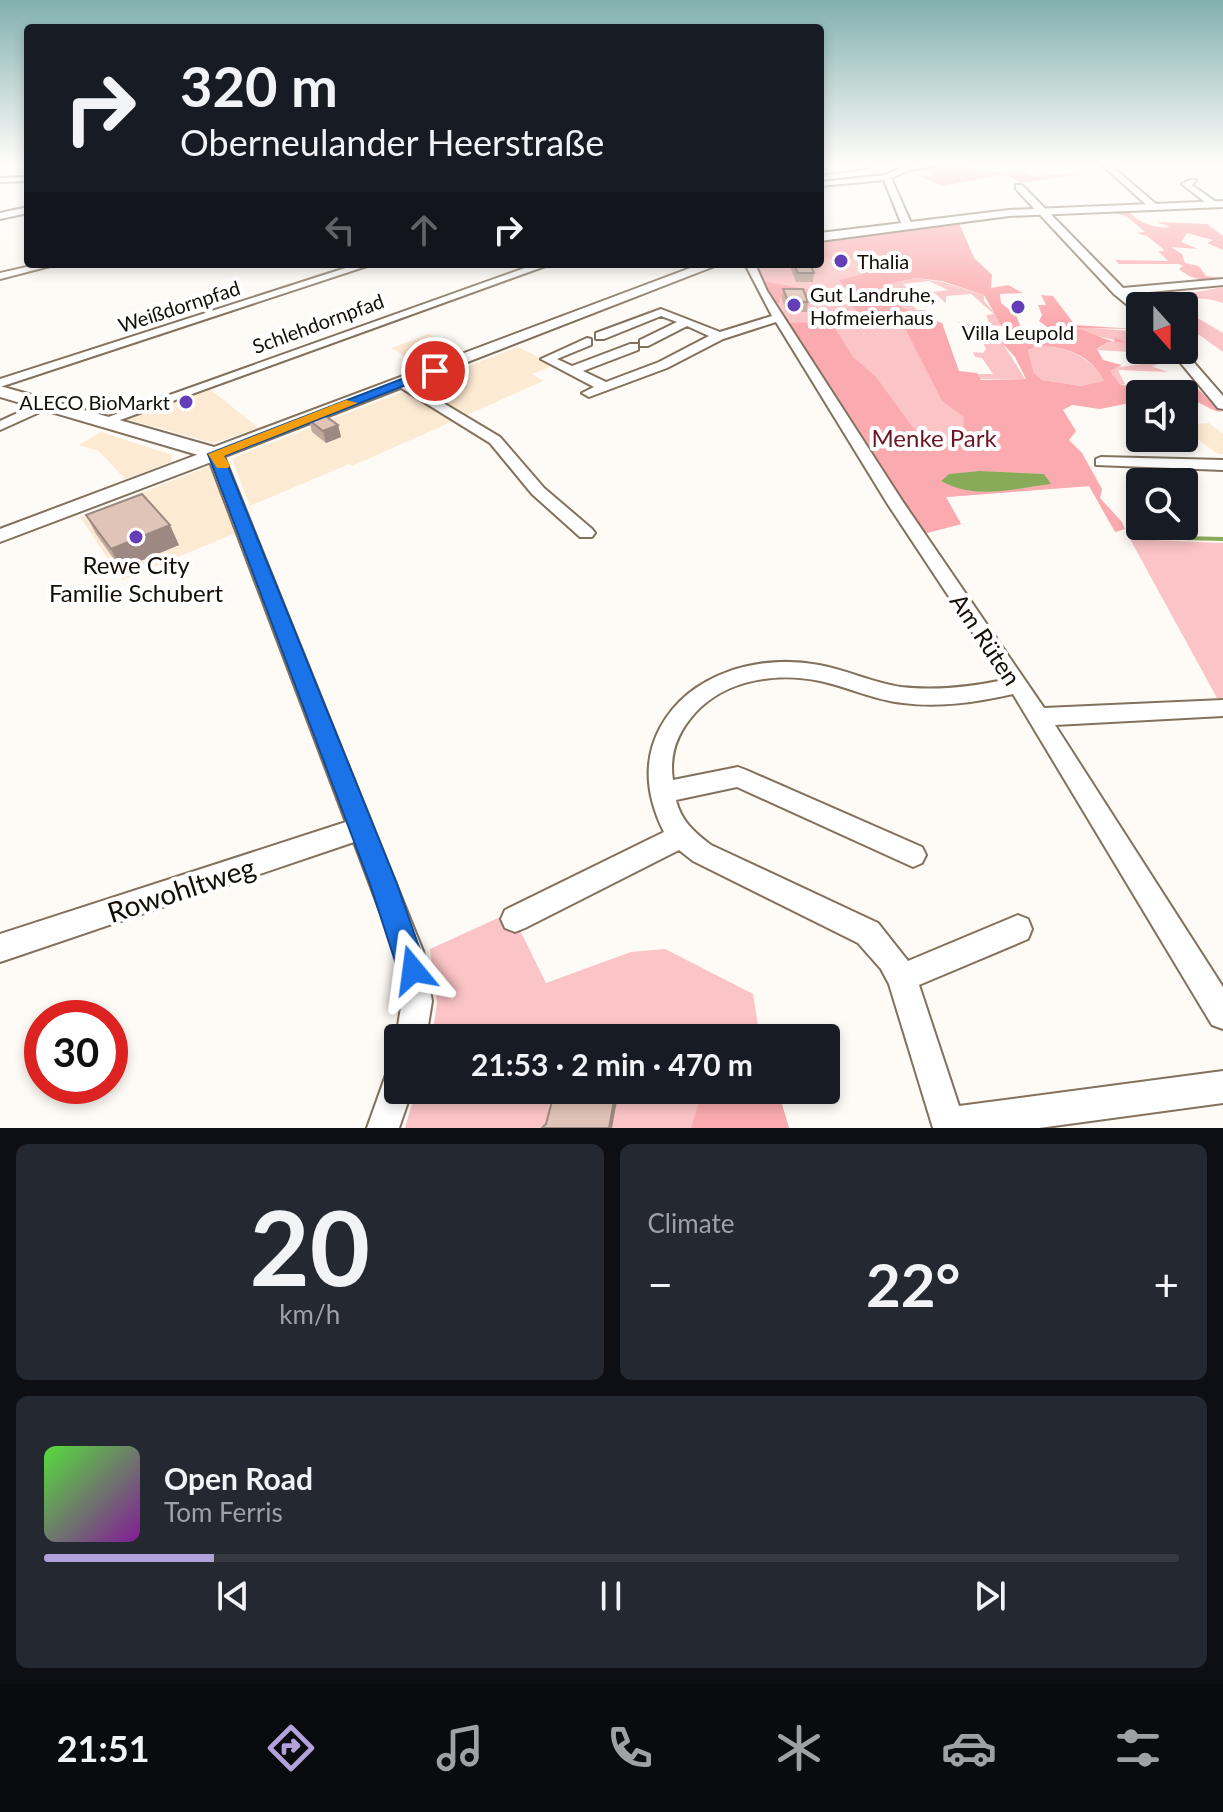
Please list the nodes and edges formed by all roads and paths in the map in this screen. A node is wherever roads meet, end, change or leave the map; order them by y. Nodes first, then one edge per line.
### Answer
1 (903, 215) edge
2 (1009, 215) edge
3 (1048, 215) edge
4 (907, 225) junction
5 (824, 236) edge
6 (35, 268) edge
7 (356, 268) edge
8 (535, 268) edge
9 (703, 268) edge
10 (752, 268) edge
11 (0, 276) edge
12 (1223, 282) edge
13 (1118, 292) junction
14 (1126, 299) edge
15 (779, 317) junction
16 (687, 322) junction
17 (719, 336) junction
18 (1188, 364) edge
19 (572, 371) junction
20 (1204, 382) junction
21 (0, 383) edge
22 (403, 383) junction
23 (1223, 383) edge
24 (605, 387) junction
25 (0, 391) edge
26 (589, 393) dead end
27 (46, 404) junction
28 (1223, 405) edge
29 (104, 421) junction
30 (0, 426) edge
31 (215, 454) junction
32 (1101, 462) dead end
33 (1223, 465) edge
34 (586, 533) dead end
35 (0, 536) edge
36 (1017, 685) junction
37 (1223, 708) edge
38 (1037, 717) junction
39 (662, 793) junction
40 (362, 828) junction
41 (679, 837) junction
42 (913, 855) dead end
43 (515, 919) dead end
44 (1018, 929) dead end
45 (0, 948) edge
46 (902, 978) junction
47 (1223, 1014) edge
48 (413, 1024) edge
49 (1223, 1087) edge
50 (391, 1104) edge
51 (383, 1128) edge

1 - 4 street
2 - 4 main road
3 - 13 street
4 - 5 main road
6 - 11 street
7 - 21 street, Weißdornpfad
8 - 29 street, Schlehdornpfad
9 - 22 main road
10 - 15 street, Am Rüten
12 - 13 street
13 - 14 street
15 - 17 street
15 - 36 street, Am Rüten
16 - 17 street
16 - 19 street
16 - 19 street
17 - 24 street
18 - 20 street
19 - 24 street
20 - 23 street
20 - 28 street
22 - 31 main road
22 - 34 street
24 - 26 street
25 - 27 main road
27 - 29 main road
27 - 30 street
29 - 31 main road
31 - 35 street
31 - 40 street
32 - 33 street
36 - 38 street, Am Rüten
36 - 39 street
37 - 38 street
38 - 47 street, Am Rüten
39 - 41 street
39 - 42 street
40 - 45 street, Rowohltweg
40 - 48 street
41 - 43 street
41 - 46 street
44 - 46 street
46 - 49 street
50 - 51 street

